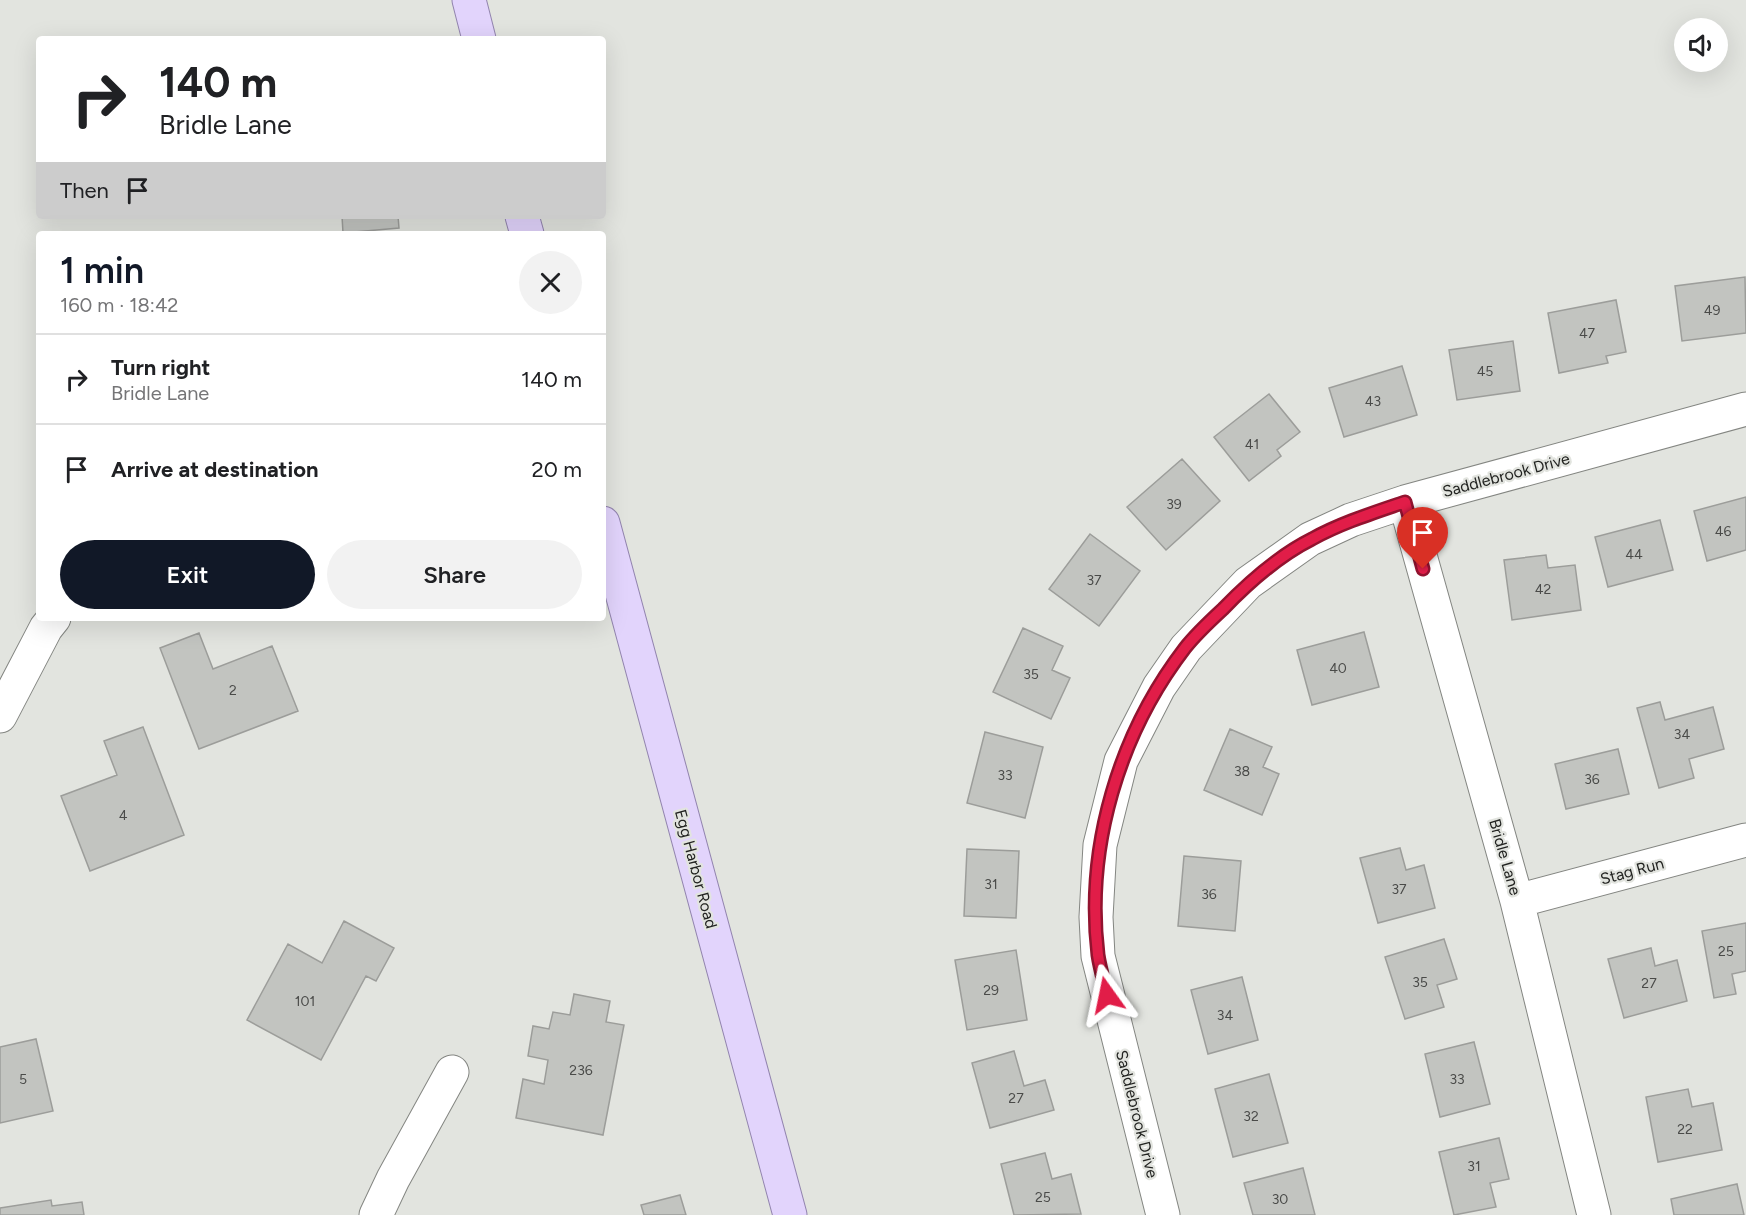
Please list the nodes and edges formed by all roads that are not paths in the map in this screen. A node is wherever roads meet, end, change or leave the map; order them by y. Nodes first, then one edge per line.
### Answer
1 (469, 0) edge
2 (478, 36) edge
3 (1746, 410) edge
4 (1405, 502) junction
5 (606, 534) edge
6 (51, 621) edge
7 (0, 716) edge
8 (1746, 840) edge
9 (1517, 901) junction
10 (452, 1072) dead end
11 (376, 1215) edge
12 (790, 1215) edge
13 (1163, 1215) edge
14 (1594, 1215) edge

1 - 2 main road
3 - 4 street, Saddlebrook Drive
4 - 9 street, Bridle Lane
4 - 13 street, Saddlebrook Drive
5 - 12 main road, Egg Harbor Road
6 - 7 street
8 - 9 street, Stag Run
9 - 14 street, Bridle Lane
10 - 11 street

